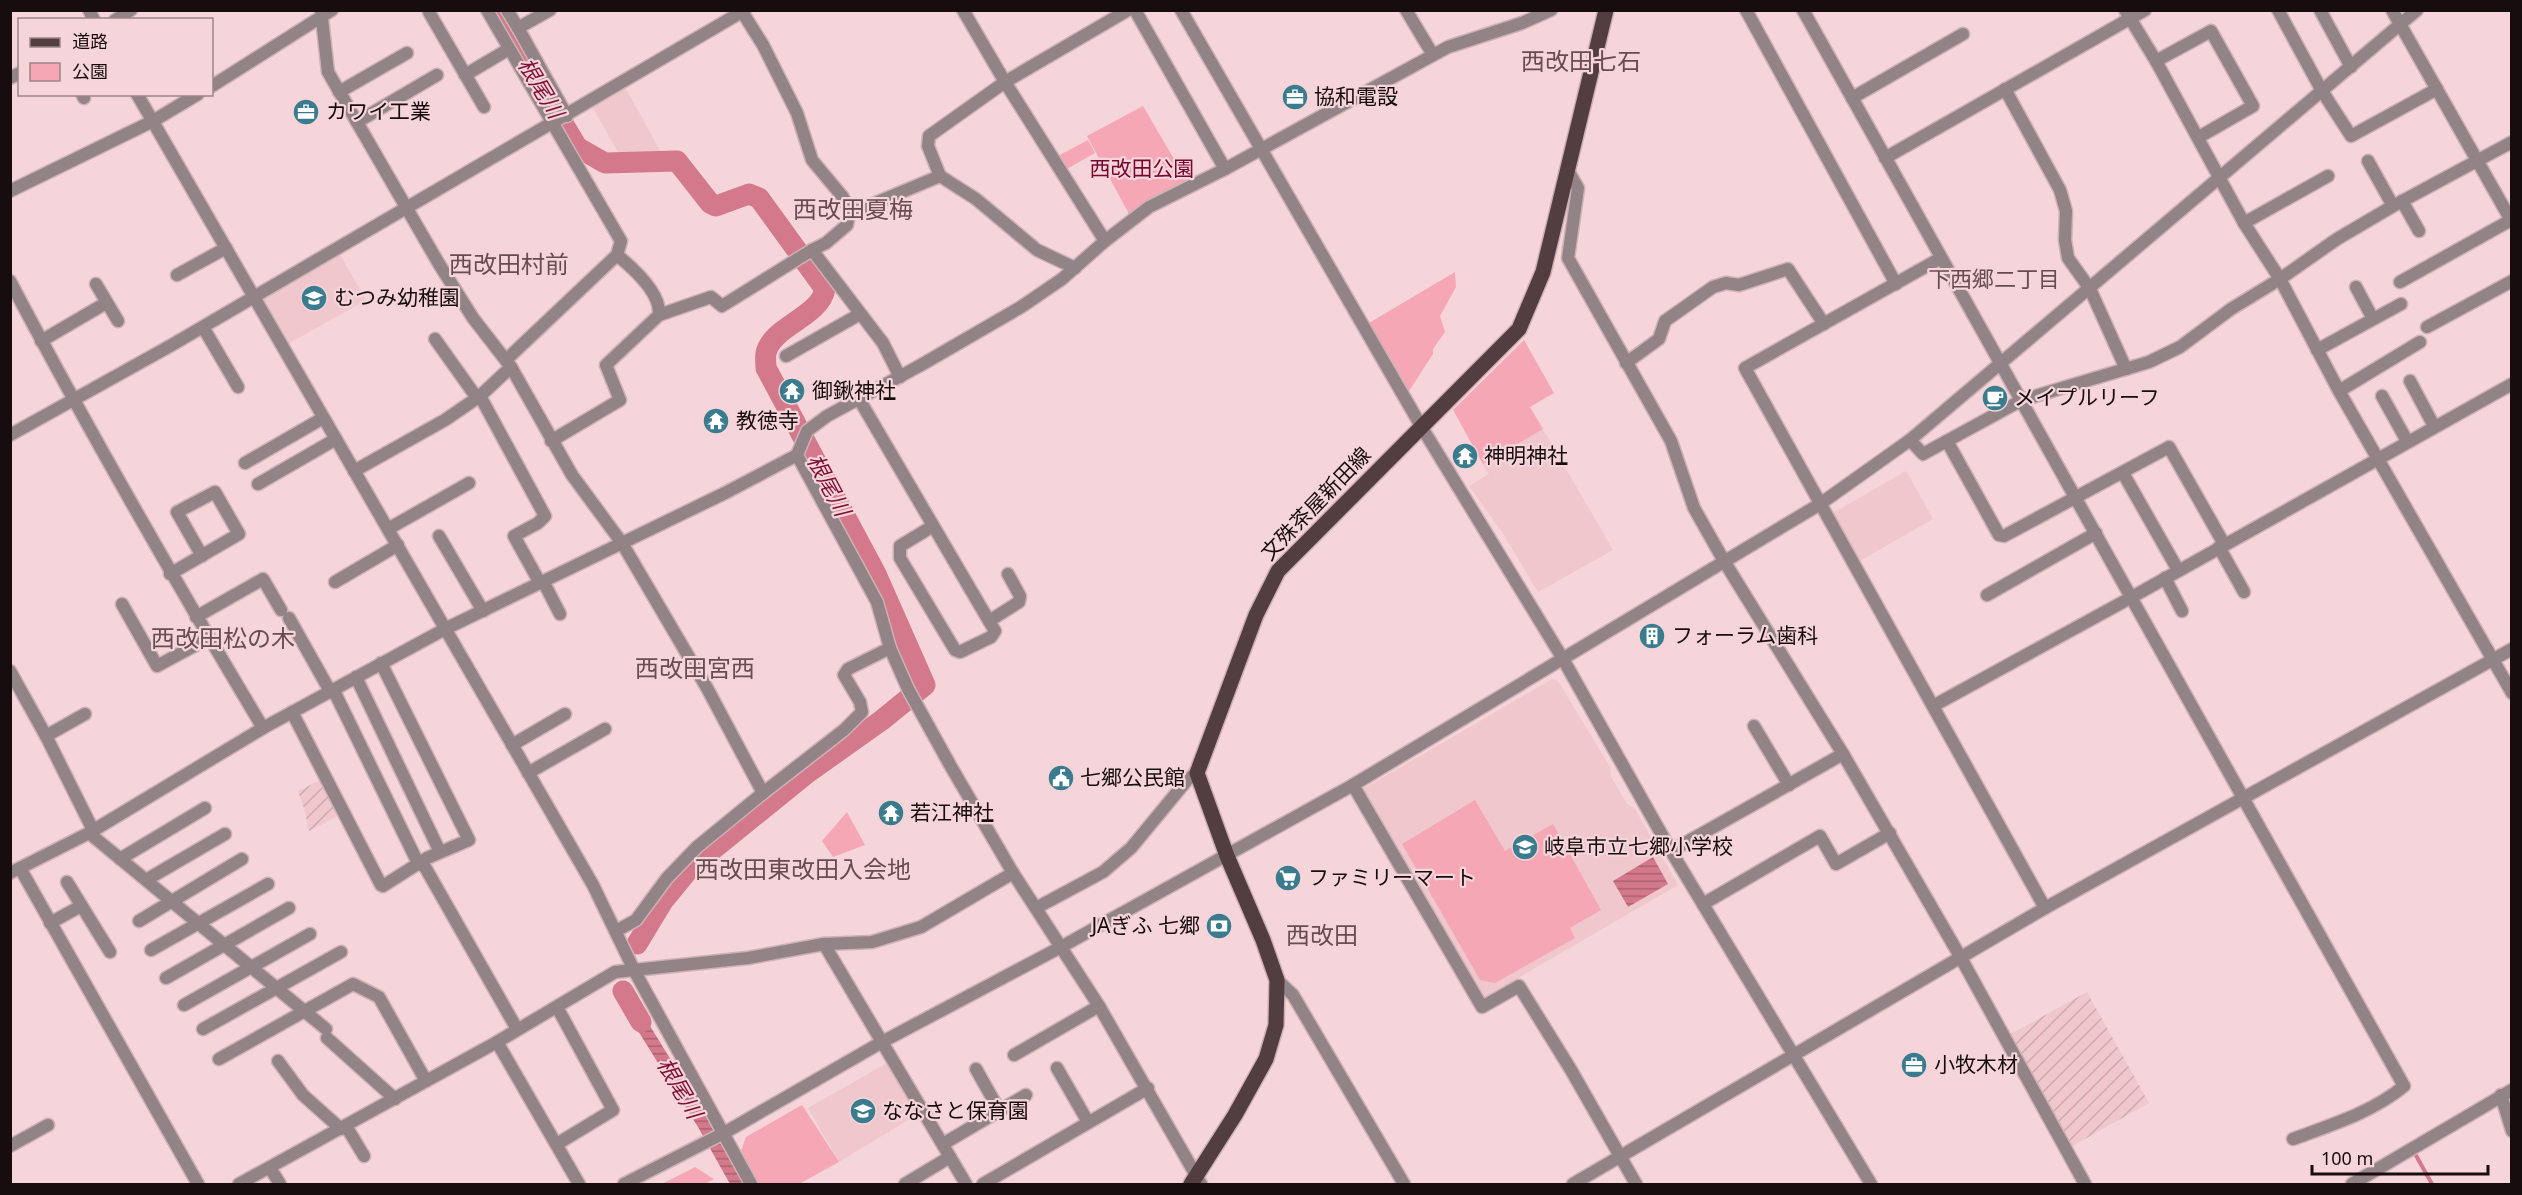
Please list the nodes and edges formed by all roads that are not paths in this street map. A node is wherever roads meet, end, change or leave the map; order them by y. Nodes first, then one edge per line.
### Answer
1 (488, 10) edge
2 (507, 10) edge
3 (550, 10) edge
4 (963, 10) edge
5 (1128, 10) edge
6 (1135, 10) edge
7 (1180, 10) edge
8 (1406, 10) edge
9 (1606, 10) edge
10 (1746, 10) edge
11 (1803, 10) edge
12 (2145, 10) edge
13 (2278, 10) edge
14 (2320, 10) edge
15 (2392, 10) edge
16 (2416, 10) edge
17 (742, 11) edge
18 (325, 12) edge
19 (429, 12) dead end
20 (1543, 12) edge
21 (2128, 15) edge
22 (2400, 25) junction
23 (518, 28) junction
24 (1964, 34) dead end
25 (509, 49) junction
26 (407, 53) dead end
27 (1433, 55) junction
28 (2156, 61) junction
29 (2350, 67) junction
30 (437, 75) dead end
31 (465, 75) junction
32 (1005, 82) junction
33 (213, 85) edge
34 (2005, 89) junction
35 (2437, 89) junction
36 (2322, 91) junction
37 (339, 92) junction
38 (138, 96) edge
39 (1852, 98) junction
40 (181, 99) edge
41 (484, 107) dead end
42 (567, 116) junction
43 (153, 122) junction
44 (357, 122) junction
45 (552, 124) junction
46 (2199, 137) junction
47 (2511, 142) edge
48 (1260, 149) junction
49 (1885, 158) junction
50 (2478, 160) junction
51 (2368, 161) dead end
52 (1226, 169) junction
53 (1567, 169) junction
54 (940, 176) junction
55 (2328, 176) dead end
56 (2221, 178) junction
57 (10, 191) edge
58 (2397, 203) junction
59 (406, 208) junction
60 (849, 214) junction
61 (2511, 221) edge
62 (2244, 223) junction
63 (2419, 231) dead end
64 (1105, 241) junction
65 (226, 248) junction
66 (813, 250) junction
67 (617, 255) junction
68 (1941, 258) junction
69 (1075, 268) junction
70 (177, 275) dead end
71 (2280, 279) junction
72 (10, 281) edge
73 (2511, 281) edge
74 (2400, 282) dead end
75 (96, 284) dead end
76 (1896, 284) junction
77 (2356, 287) dead end
78 (2090, 288) junction
79 (255, 297) junction
80 (106, 303) junction
81 (2400, 304) dead end
82 (860, 314) junction
83 (659, 315) junction
84 (2373, 319) junction
85 (118, 321) dead end
86 (1824, 324) junction
87 (202, 327) junction
88 (2427, 327) dead end
89 (435, 339) dead end
90 (41, 340) junction
91 (2420, 342) dead end
92 (2317, 350) junction
93 (786, 356) dead end
94 (1626, 363) junction
95 (508, 364) junction
96 (2000, 364) junction
97 (2126, 369) junction
98 (900, 377) junction
99 (2410, 381) dead end
100 (2511, 384) edge
101 (238, 387) dead end
102 (2339, 391) junction
103 (2382, 396) dead end
104 (479, 397) junction
105 (859, 399) junction
106 (2022, 400) junction
107 (74, 401) junction
108 (324, 418) junction
109 (1421, 426) junction
110 (2434, 426) junction
111 (10, 435) edge
112 (336, 440) junction
113 (1910, 440) junction
114 (551, 441) junction
115 (1947, 441) junction
116 (2408, 441) junction
117 (797, 455) junction
118 (2377, 458) junction
119 (245, 463) dead end
120 (354, 471) junction
121 (2123, 473) junction
122 (469, 483) dead end
123 (258, 484) dead end
124 (2077, 498) junction
125 (1820, 504) junction
126 (933, 526) junction
127 (388, 529) junction
128 (2096, 532) junction
129 (439, 536) dead end
130 (622, 543) junction
131 (2222, 545) junction
132 (398, 546) junction
133 (202, 555) junction
134 (1724, 561) junction
135 (2178, 570) junction
136 (170, 574) junction
137 (1008, 574) dead end
138 (2165, 578) junction
139 (335, 582) dead end
140 (542, 582) junction
141 (2244, 592) dead end
142 (1987, 595) dead end
143 (2132, 597) junction
144 (122, 604) dead end
145 (483, 611) junction
146 (2181, 611) dead end
147 (560, 614) dead end
148 (196, 617) junction
149 (989, 621) junction
150 (445, 629) junction
151 (209, 638) junction
152 (890, 648) junction
153 (2511, 649) edge
154 (1563, 658) junction
155 (2492, 660) junction
156 (381, 663) junction
157 (356, 677) junction
158 (12, 678) edge
159 (332, 690) junction
160 (2511, 693) edge
161 (1933, 706) junction
162 (292, 712) junction
163 (85, 714) dead end
164 (565, 714) dead end
165 (1754, 726) dead end
166 (263, 728) junction
167 (605, 729) dead end
168 (46, 736) junction
169 (512, 745) junction
170 (1843, 754) junction
171 (528, 773) junction
172 (1197, 773) junction
173 (1353, 785) junction
174 (1789, 785) junction
175 (763, 793) junction
176 (2243, 799) junction
177 (205, 808) dead end
178 (91, 832) junction
179 (1890, 833) junction
180 (225, 834) dead end
181 (1671, 851) junction
182 (440, 852) junction
183 (1227, 856) junction
184 (120, 859) junction
185 (242, 859) dead end
186 (420, 864) junction
187 (15, 871) edge
188 (1013, 873) junction
189 (146, 880) junction
190 (67, 882) dead end
191 (268, 884) dead end
192 (171, 901) junction
193 (1703, 904) junction
194 (81, 906) junction
195 (289, 908) dead end
196 (1036, 908) junction
197 (2045, 908) junction
198 (139, 921) dead end
199 (50, 923) junction
200 (198, 923) junction
201 (616, 931) junction
202 (310, 934) dead end
203 (824, 944) junction
204 (224, 945) junction
205 (1061, 947) junction
206 (151, 950) dead end
207 (110, 952) dead end
208 (341, 952) dead end
209 (1961, 958) junction
210 (251, 967) junction
211 (634, 970) junction
212 (166, 978) dead end
213 (1277, 980) junction
214 (278, 988) junction
215 (184, 1005) dead end
216 (1099, 1006) junction
217 (557, 1007) junction
218 (305, 1011) junction
219 (203, 1029) dead end
220 (517, 1029) junction
221 (497, 1042) junction
222 (882, 1042) junction
223 (1014, 1055) dead end
224 (1792, 1055) junction
225 (219, 1059) dead end
226 (278, 1061) dead end
227 (1057, 1068) dead end
228 (976, 1069) dead end
229 (426, 1081) junction
230 (1148, 1088) junction
231 (2506, 1093) edge
232 (1026, 1095) dead end
233 (395, 1099) junction
234 (999, 1110) junction
235 (1088, 1122) junction
236 (48, 1125) dead end
237 (343, 1127) junction
238 (2511, 1131) edge
239 (721, 1134) junction
240 (2293, 1139) dead end
241 (557, 1144) junction
242 (943, 1144) junction
243 (10, 1146) edge
244 (364, 1156) dead end
245 (950, 1157) junction
246 (1620, 1157) junction
247 (270, 1168) junction
248 (1196, 1181) edge
249 (198, 1185) edge
250 (239, 1185) edge
251 (280, 1185) edge
252 (579, 1185) edge
253 (624, 1185) edge
254 (751, 1185) edge
255 (905, 1185) edge
256 (966, 1185) edge
257 (983, 1185) edge
258 (1404, 1185) edge
259 (1573, 1185) edge
260 (1636, 1185) edge
261 (1871, 1185) edge
262 (2085, 1185) edge
263 (2352, 1185) edge

1 - 25 street
2 - 23 street
3 - 23 street
4 - 32 street
5 - 32 street
6 - 52 street
7 - 48 street
8 - 27 street
9 - 53 main road, 文殊茶屋新田線
10 - 76 street
11 - 39 street
12 - 21 street
13 - 36 street
14 - 29 street
15 - 22 street
16 - 22 street
17 - 42 street
17 - 60 street
18 - 33 street
18 - 37 street
19 - 31 street
20 - 27 street
21 - 28 street
21 - 34 street
22 - 29 street
22 - 35 street
23 - 42 street
24 - 39 street
25 - 31 street
25 - 45 street
26 - 37 street
27 - 48 street
28 - 46 street
28 - 46 street
29 - 36 street
30 - 44 street
31 - 41 street
32 - 54 street
32 - 64 street
34 - 49 street
34 - 78 street
35 - 36 street
35 - 50 street
36 - 56 street
37 - 44 street
38 - 43 street
39 - 49 street
40 - 43 street
42 - 45 street
43 - 57 street
43 - 65 street
44 - 59 street
45 - 59 street
45 - 67 street
46 - 56 street
47 - 50 street
48 - 52 street
48 - 109 street
49 - 68 street
50 - 58 street
50 - 61 street
51 - 58 street
52 - 64 street
53 - 94 street
53 - 109 main road, 文殊茶屋新田線
54 - 60 street
54 - 69 street
55 - 62 street
56 - 62 street
56 - 78 street
58 - 63 street
58 - 71 street
59 - 79 street
59 - 95 street
60 - 66 street
61 - 74 street
62 - 71 street
64 - 69 street
65 - 70 street
65 - 79 street
66 - 82 street
66 - 83 street
67 - 83 street
67 - 95 street
68 - 76 street
68 - 96 street
69 - 98 street
71 - 92 street
71 - 97 street
72 - 90 street
73 - 88 street
75 - 80 street
76 - 86 street
77 - 84 street
78 - 96 street
78 - 97 street
79 - 87 street
79 - 108 street
80 - 85 street
80 - 90 street
81 - 84 street
82 - 93 street
82 - 98 street
83 - 114 street
84 - 92 street
86 - 94 street
86 - 125 street
87 - 101 street
87 - 107 street
89 - 104 street
90 - 107 street
91 - 102 street
92 - 102 street
94 - 134 street
95 - 104 street
95 - 114 street
96 - 106 street
96 - 113 street
97 - 106 street
98 - 105 street
99 - 110 street
100 - 110 street
102 - 118 street
103 - 116 street
104 - 120 street
104 - 140 street
105 - 117 street
105 - 126 street
106 - 115 street
106 - 124 street
107 - 111 street
107 - 136 street
108 - 112 street
108 - 119 street
109 - 154 street
109 - 172 main road, 文殊茶屋新田線
110 - 116 street
112 - 120 street
112 - 123 street
113 - 115 street
113 - 125 street
114 - 130 street
115 - 124 street
116 - 118 street
117 - 130 street
117 - 152 street
118 - 131 street
118 - 155 street
120 - 127 street
121 - 124 street
121 - 131 street
121 - 135 street
122 - 127 street
124 - 128 street
125 - 134 street
125 - 161 street
126 - 149 street
126 - 149 street
127 - 132 street
128 - 142 street
128 - 143 street
129 - 145 street
130 - 140 street
130 - 175 street
131 - 135 street
131 - 141 street
132 - 139 street
132 - 150 street
133 - 133 street
133 - 136 street
134 - 154 street
134 - 170 street
135 - 138 street
136 - 148 street
137 - 149 street
138 - 143 street
138 - 146 street
140 - 145 street
140 - 147 street
143 - 161 street
143 - 176 street
144 - 151 street
145 - 150 street
148 - 151 street
148 - 159 street
150 - 156 street
150 - 169 street
151 - 166 street
152 - 175 street
152 - 188 street
153 - 155 street
154 - 173 street
154 - 181 street
155 - 160 street
155 - 176 street
156 - 157 street
156 - 182 street
157 - 159 street
157 - 182 street
158 - 168 street
159 - 162 street
159 - 186 street
161 - 197 street
162 - 166 street
162 - 186 street
163 - 168 street
164 - 169 street
165 - 174 street
166 - 178 street
167 - 171 street
168 - 178 street
169 - 171 street
170 - 174 street
170 - 179 street
171 - 201 street
172 - 183 main road
172 - 196 street
173 - 183 street
173 - 246 street
174 - 181 street
175 - 201 street
176 - 197 street
176 - 240 street
177 - 184 street
178 - 184 street
178 - 187 street
179 - 193 street
179 - 209 street
180 - 189 street
181 - 193 street
182 - 186 street
183 - 205 street
183 - 213 main road
184 - 189 street
185 - 192 street
186 - 220 street
187 - 199 street
188 - 196 street
188 - 203 street
189 - 192 street
190 - 194 street
191 - 200 street
192 - 198 street
192 - 200 street
193 - 224 street
194 - 199 street
194 - 207 street
195 - 204 street
196 - 205 street
197 - 209 street
199 - 249 street
200 - 204 street
200 - 206 street
201 - 211 street
202 - 210 street
203 - 211 street
203 - 222 street
204 - 210 street
204 - 212 street
205 - 216 street
205 - 222 street
208 - 214 street
209 - 224 street
209 - 262 street
210 - 214 street
210 - 215 street
211 - 217 street
211 - 239 street
213 - 248 main road
213 - 258 street
214 - 218 street
214 - 219 street
216 - 223 street
216 - 230 street
217 - 220 street
217 - 241 street
218 - 225 street
218 - 229 street
218 - 233 street
220 - 221 street
221 - 229 street
221 - 241 street
222 - 239 street
222 - 242 street
224 - 246 street
224 - 261 street
226 - 237 street
227 - 235 street
228 - 234 street
229 - 233 street
230 - 235 street
230 - 248 street
231 - 238 street
231 - 263 street
232 - 234 street
233 - 237 street
234 - 242 street
235 - 257 street
236 - 243 street
237 - 244 street
237 - 247 street
239 - 253 street
239 - 254 street
241 - 252 street
242 - 245 street
245 - 255 street
245 - 256 street
246 - 259 street
246 - 260 street
247 - 250 street
247 - 251 street

